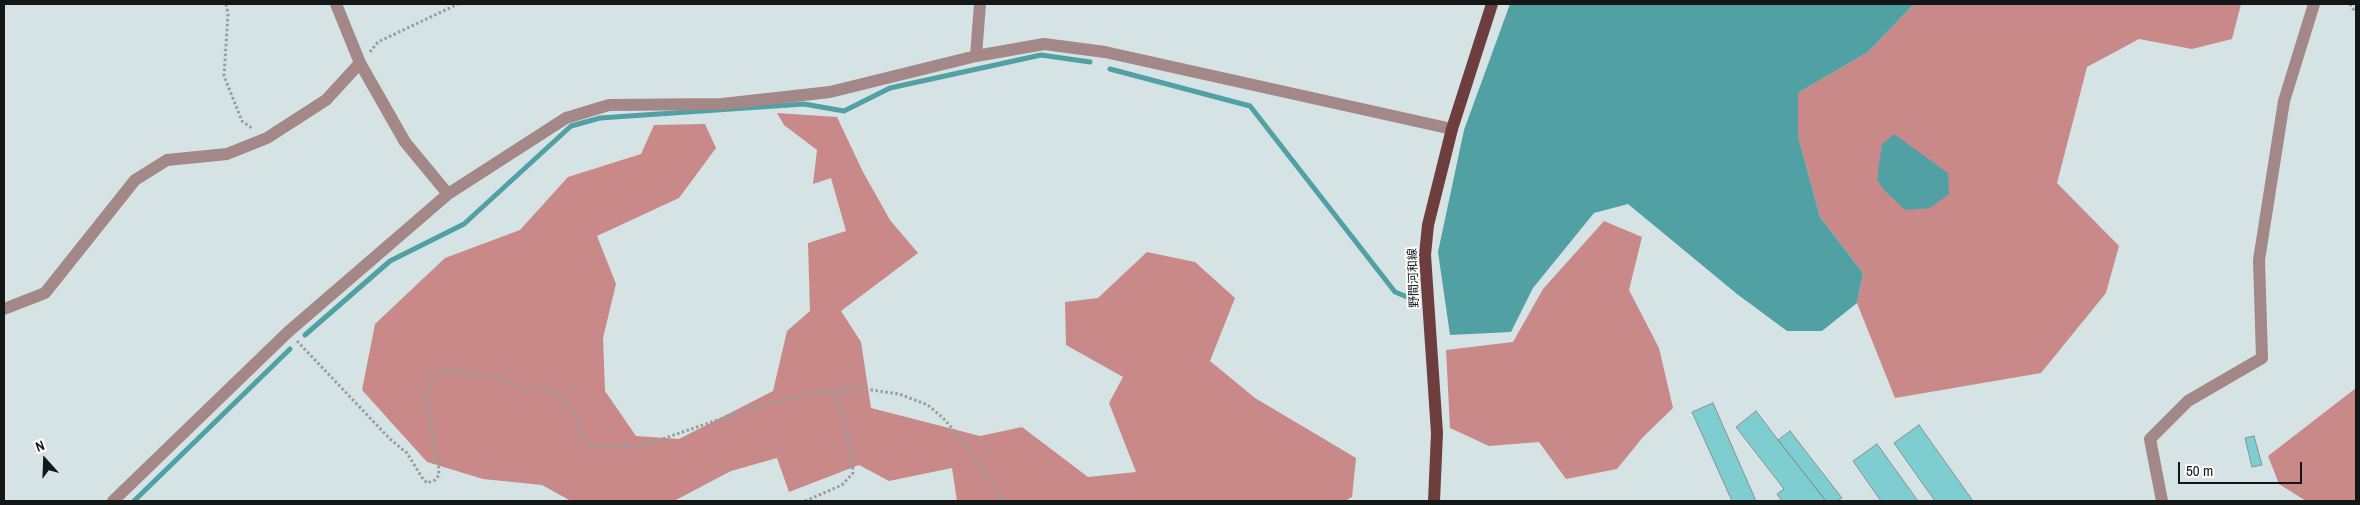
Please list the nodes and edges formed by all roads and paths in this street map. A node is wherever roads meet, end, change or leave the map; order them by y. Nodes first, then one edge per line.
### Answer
1 (226, 4) edge
2 (336, 4) edge
3 (458, 4) edge
4 (980, 4) edge
5 (1492, 4) edge
6 (2314, 4) edge
7 (2350, 4) edge
8 (2356, 13) edge
9 (976, 56) junction
10 (360, 63) junction
11 (1452, 129) junction
12 (267, 138) junction
13 (448, 194) junction
14 (4, 309) edge
15 (288, 332) junction
16 (835, 391) junction
17 (113, 501) edge
18 (805, 501) edge
19 (1004, 501) edge
20 (1434, 501) edge
21 (2162, 501) edge

1 - 12 path
2 - 10 street
3 - 10 path
4 - 9 street
5 - 11 main road, 野間河和線
6 - 21 street
7 - 8 path
9 - 11 street
9 - 13 street
10 - 12 street
10 - 13 street
11 - 20 main road, 野間河和線
12 - 14 street
13 - 15 street
15 - 16 path
15 - 17 street
16 - 18 path
16 - 19 path

